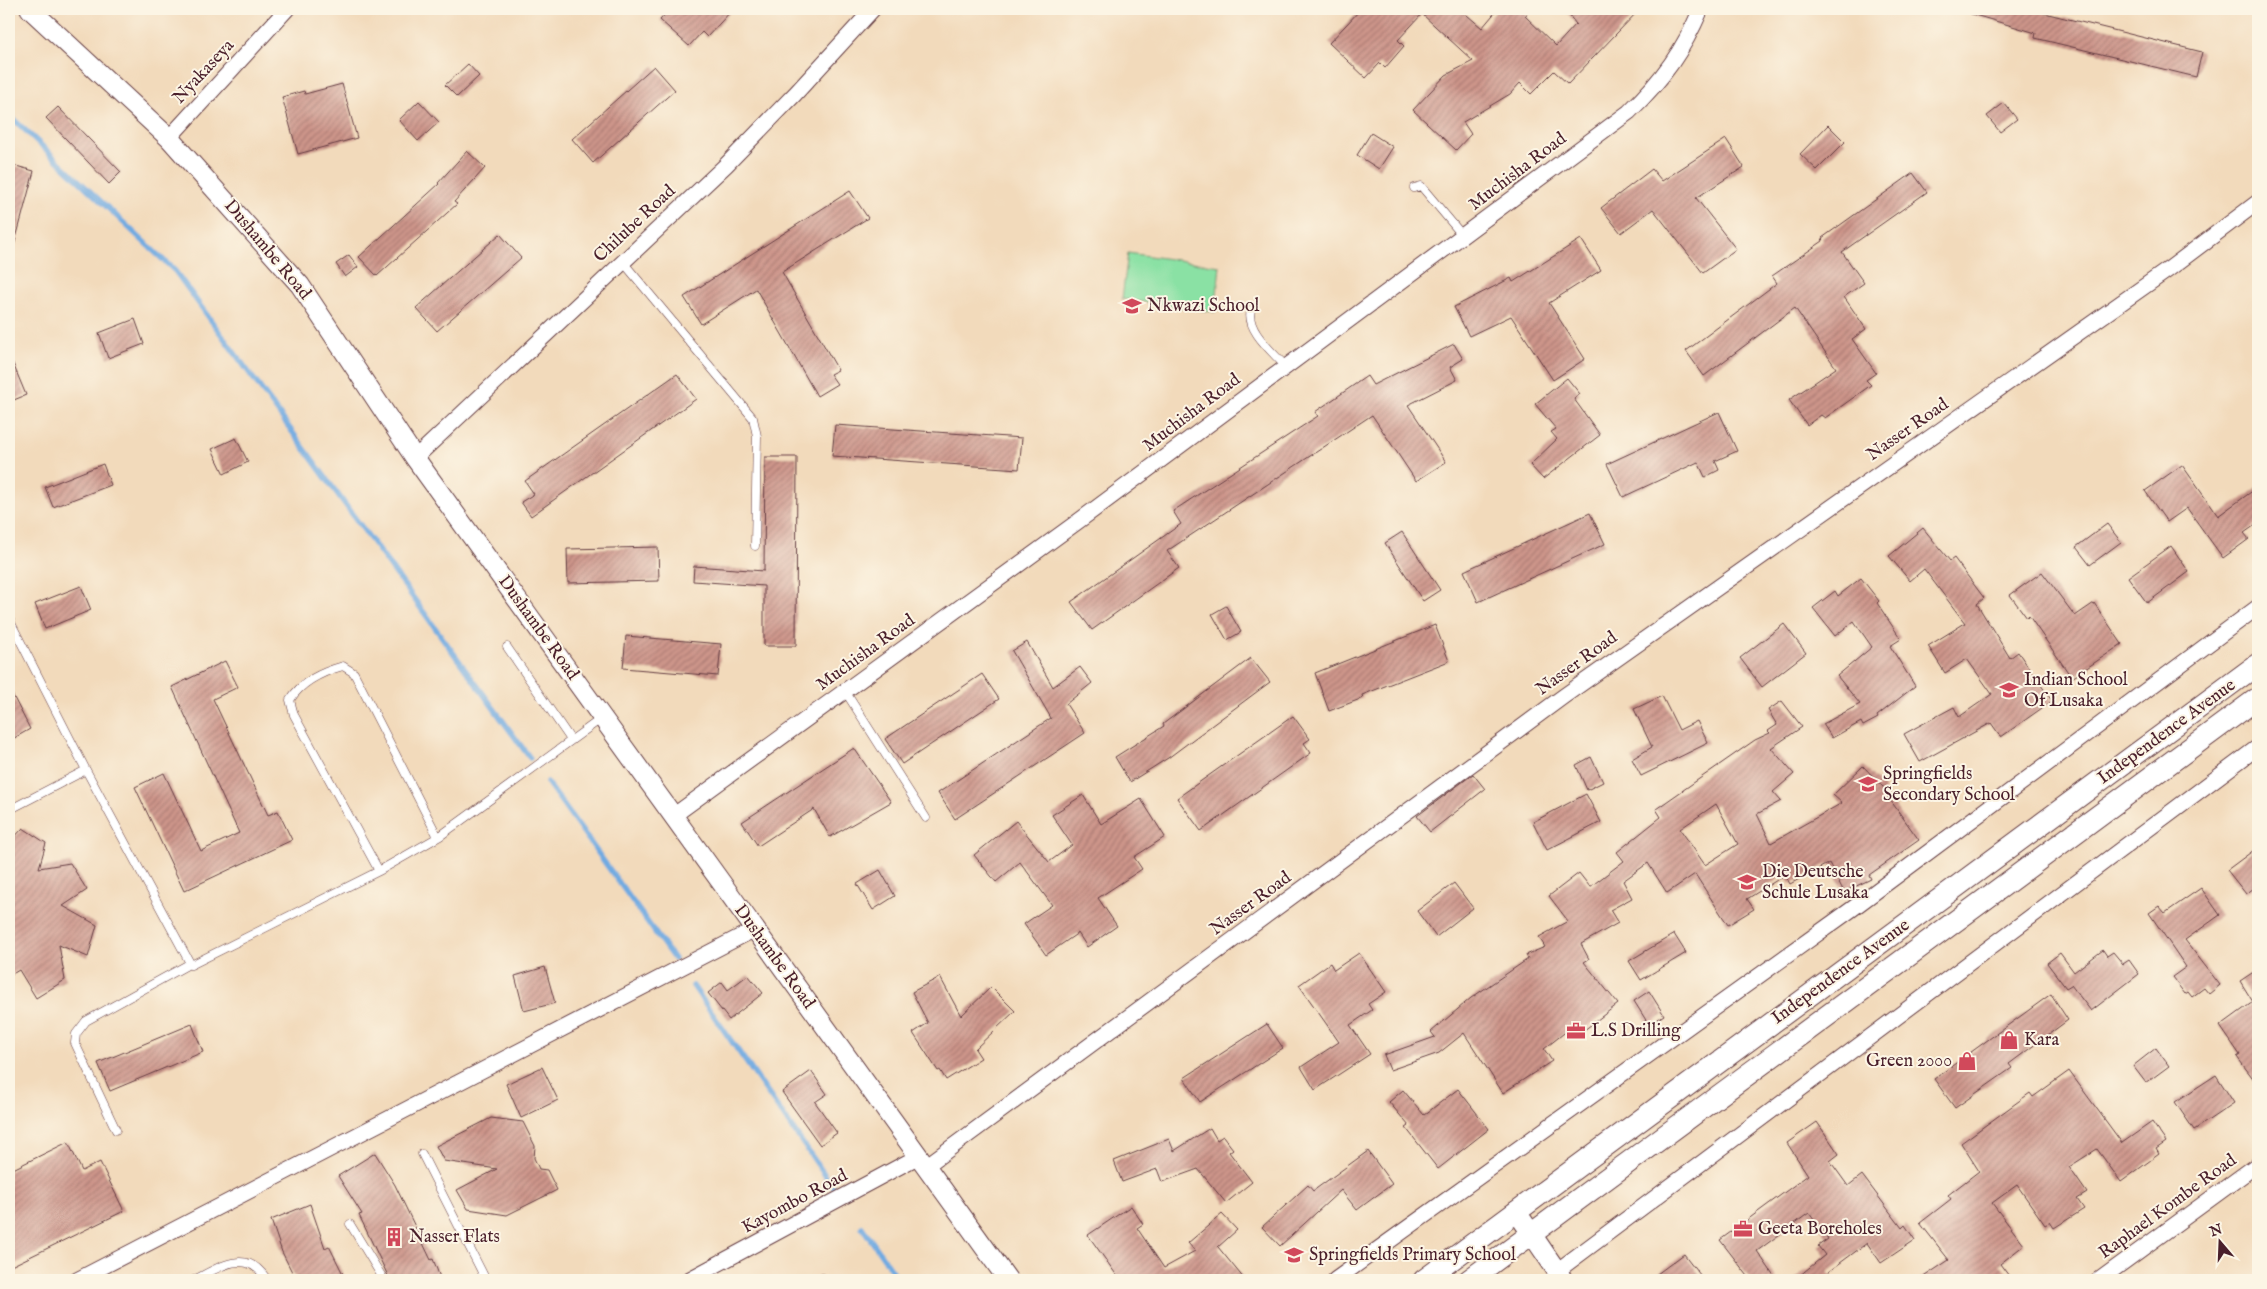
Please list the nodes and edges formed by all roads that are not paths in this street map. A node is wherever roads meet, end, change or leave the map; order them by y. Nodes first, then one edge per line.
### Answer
1 (30, 9) edge
2 (287, 9) edge
3 (873, 9) edge
4 (1701, 9) edge
5 (169, 138) junction
6 (1414, 188) dead end
7 (2258, 202) edge
8 (1463, 236) junction
9 (623, 262) junction
10 (1251, 310) dead end
11 (1286, 367) junction
12 (415, 458) junction
13 (755, 546) dead end
14 (2258, 607) edge
15 (9, 619) edge
16 (507, 648) dead end
17 (2258, 664) edge
18 (845, 691) junction
19 (2258, 698) edge
20 (604, 717) junction
21 (572, 740) junction
22 (2258, 747) edge
23 (85, 770) junction
24 (9, 810) edge
25 (673, 816) junction
26 (926, 818) dead end
27 (439, 836) junction
28 (379, 871) junction
29 (753, 930) junction
30 (189, 964) junction
31 (116, 1130) dead end
32 (422, 1154) dead end
33 (922, 1161) junction
34 (2258, 1164) edge
35 (1516, 1211) junction
36 (350, 1224) dead end
37 (1532, 1235) junction
38 (1560, 1276) edge
39 (77, 1280) edge
40 (194, 1280) edge
41 (267, 1280) edge
42 (384, 1280) edge
43 (486, 1280) edge
44 (690, 1280) edge
45 (812, 1280) edge
46 (830, 1280) edge
47 (1008, 1280) edge
48 (1335, 1280) edge
49 (1424, 1280) edge
50 (1470, 1280) edge
51 (2099, 1280) edge

1 - 5 street, Dushambe Road
2 - 5 street, Nyakaseya
3 - 9 street, Chilube Road
4 - 8 street, Muchisha Road
5 - 12 street, Dushambe Road
6 - 8 lane
7 - 33 street, Nasser Road
8 - 11 street, Muchisha Road
9 - 12 street, Chilube Road
9 - 13 lane
10 - 11 lane
11 - 18 street, Muchisha Road
12 - 20 street, Dushambe Road
14 - 48 street
15 - 23 lane
16 - 21 lane
17 - 35 main road, Independence Avenue
18 - 25 street, Muchisha Road
18 - 26 lane
19 - 37 main road, Independence Avenue
20 - 21 lane
20 - 25 street, Dushambe Road
21 - 27 lane
22 - 38 street
23 - 24 lane
23 - 30 lane
25 - 29 street, Dushambe Road
27 - 28 lane
27 - 28 lane
28 - 30 lane
29 - 33 street, Dushambe Road
29 - 39 street
30 - 31 lane
32 - 43 lane
33 - 44 street, Kayombo Road
33 - 47 street, Dushambe Road
34 - 51 street, Raphael Kombe Road
35 - 37 street
35 - 49 main road, Independence Avenue
36 - 42 lane
37 - 38 street
37 - 50 main road, Independence Avenue
40 - 41 lane
45 - 46 lane

